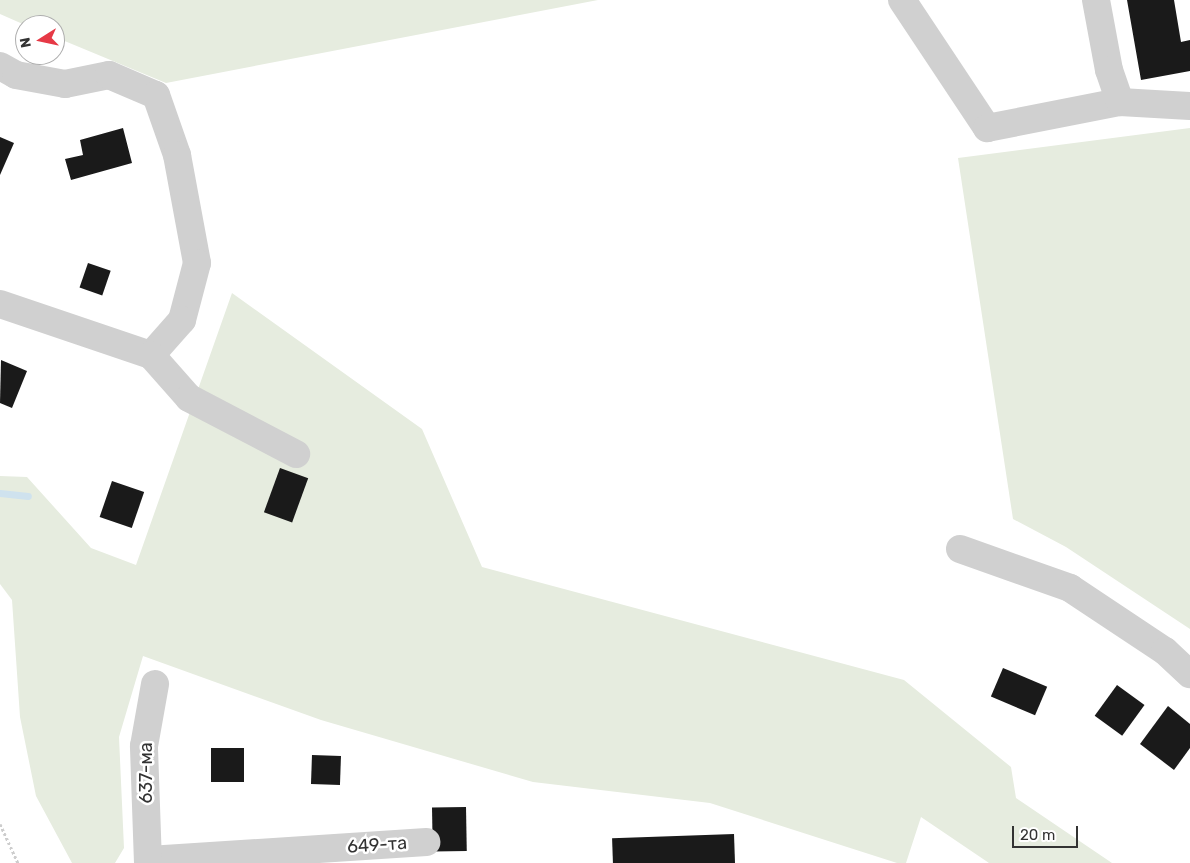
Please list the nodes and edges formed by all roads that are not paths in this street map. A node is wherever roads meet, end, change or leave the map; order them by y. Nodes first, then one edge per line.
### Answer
1 (902, 0) edge
2 (1096, 0) edge
3 (0, 66) edge
4 (1120, 102) junction
5 (1190, 106) edge
6 (0, 304) edge
7 (151, 355) junction
8 (296, 454) dead end
9 (960, 549) dead end
10 (1190, 674) edge
11 (155, 684) dead end
12 (426, 842) dead end
13 (148, 861) edge

1 - 4 street
2 - 4 street
3 - 7 street
4 - 5 street
6 - 7 street
7 - 8 street
9 - 10 street
11 - 13 street, 637-ма
12 - 13 street, 649-та

